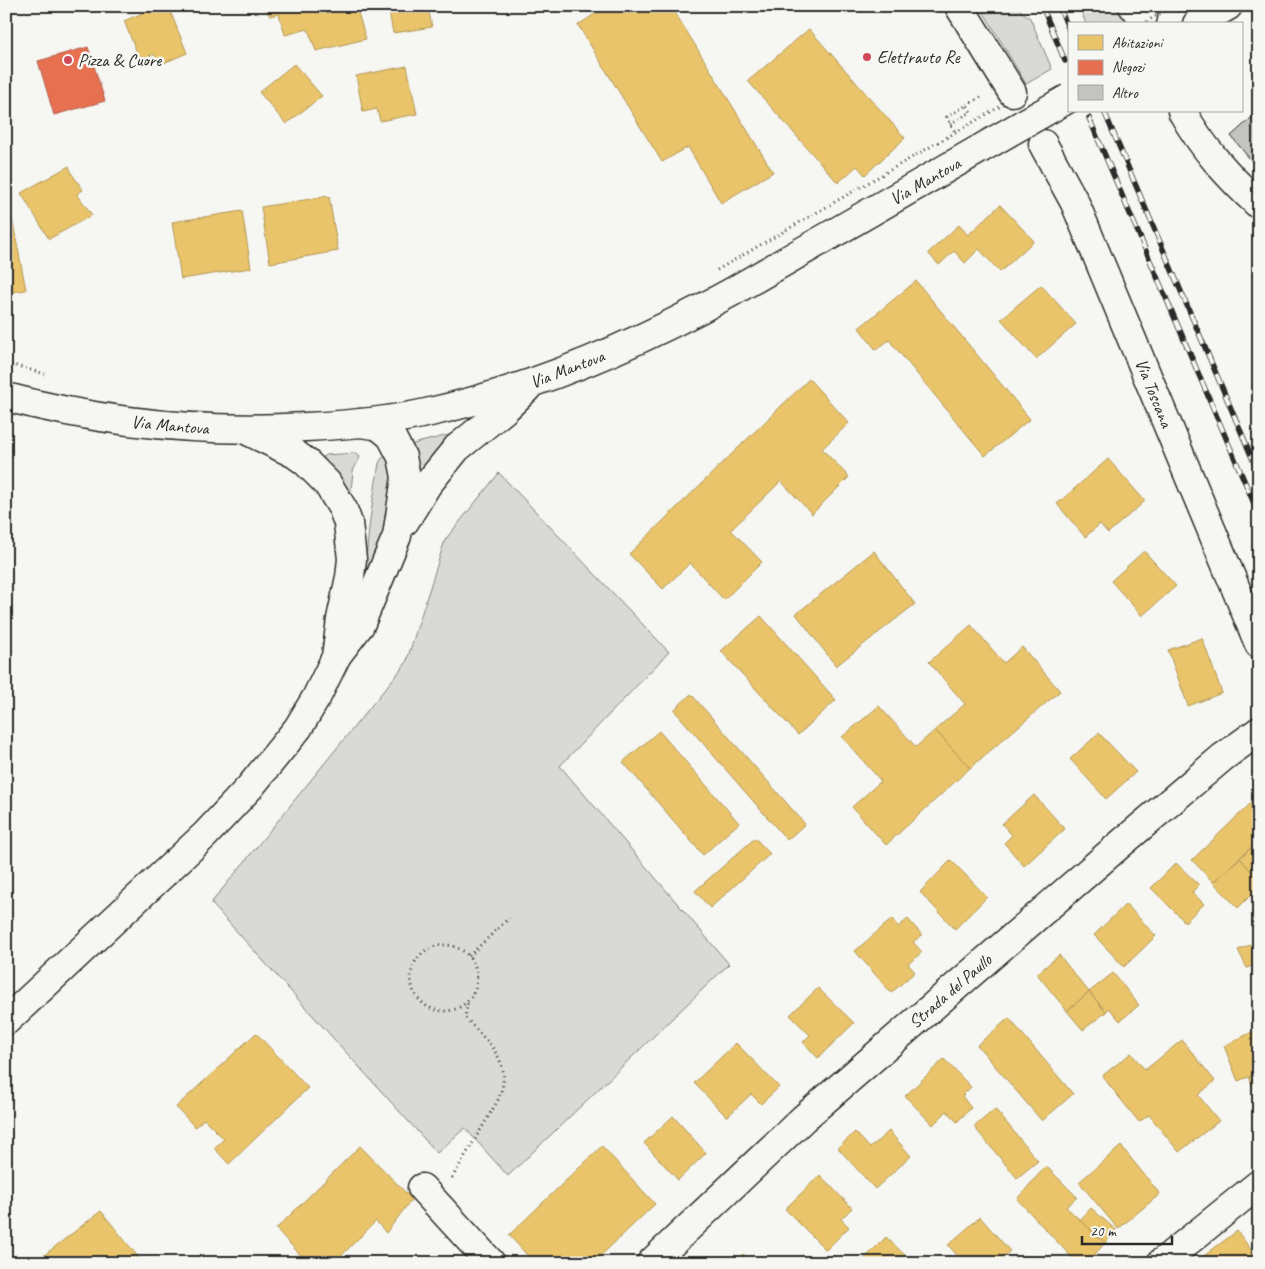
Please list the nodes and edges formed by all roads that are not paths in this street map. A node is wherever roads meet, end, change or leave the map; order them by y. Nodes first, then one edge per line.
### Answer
1 (959, 6) edge
2 (1228, 6) edge
3 (1200, 22) edge
4 (1008, 98) road end
5 (1068, 99) edge
6 (1183, 112) edge
7 (1043, 144) dead end
8 (1259, 205) edge
9 (541, 380) junction
10 (6, 397) edge
11 (358, 423) junction
12 (237, 429) junction
13 (397, 536) junction
14 (1259, 644) edge
15 (334, 661) junction
16 (1259, 731) edge
17 (6, 1021) edge
18 (1259, 1184) edge
19 (429, 1196) road end
20 (491, 1263) edge
21 (651, 1263) edge
22 (1161, 1263) edge

1 - 4 main road
2 - 3 main road
5 - 9 main road, Via Mantova, bridge
6 - 8 main road
7 - 14 main road, Via Toscana
9 - 11 main road, Via Mantova
9 - 13 main road
10 - 12 main road, Via Mantova
11 - 12 main road, Via Mantova
11 - 13 main road
12 - 15 main road
13 - 15 main road
15 - 17 main road
16 - 21 main road, Strada del Paullo
18 - 22 main road
19 - 20 main road

